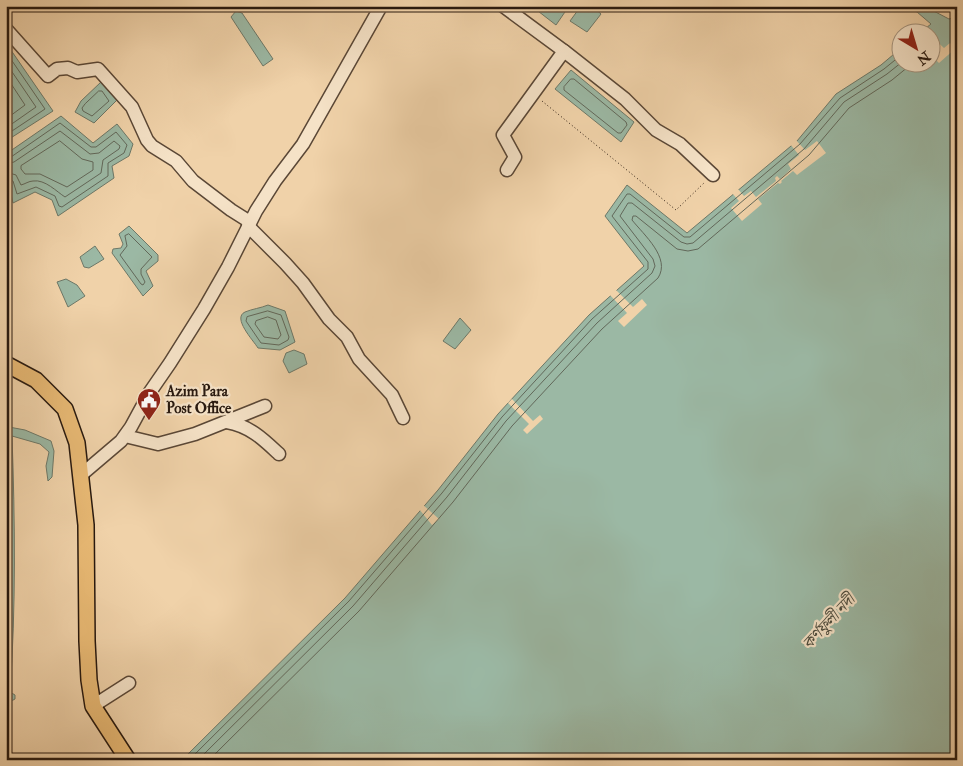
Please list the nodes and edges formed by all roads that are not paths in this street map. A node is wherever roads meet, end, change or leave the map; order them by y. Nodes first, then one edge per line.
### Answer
1 (381, 6) edge
2 (503, 6) edge
3 (6, 29) edge
4 (564, 51) junction
5 (507, 170) dead end
6 (713, 174) road end
7 (249, 224) junction
8 (8, 365) edge
9 (266, 406) dead end
10 (403, 418) dead end
11 (227, 422) junction
12 (124, 436) junction
13 (279, 454) dead end
14 (81, 475) junction
15 (128, 683) dead end
16 (93, 706) junction
17 (125, 759) edge

1 - 7 street
2 - 4 street
3 - 7 street
4 - 5 street
4 - 6 street
7 - 10 street
7 - 12 street
8 - 14 main road
9 - 11 street
11 - 12 street
11 - 13 street
12 - 14 street
14 - 16 main road
15 - 16 street
16 - 17 main road

